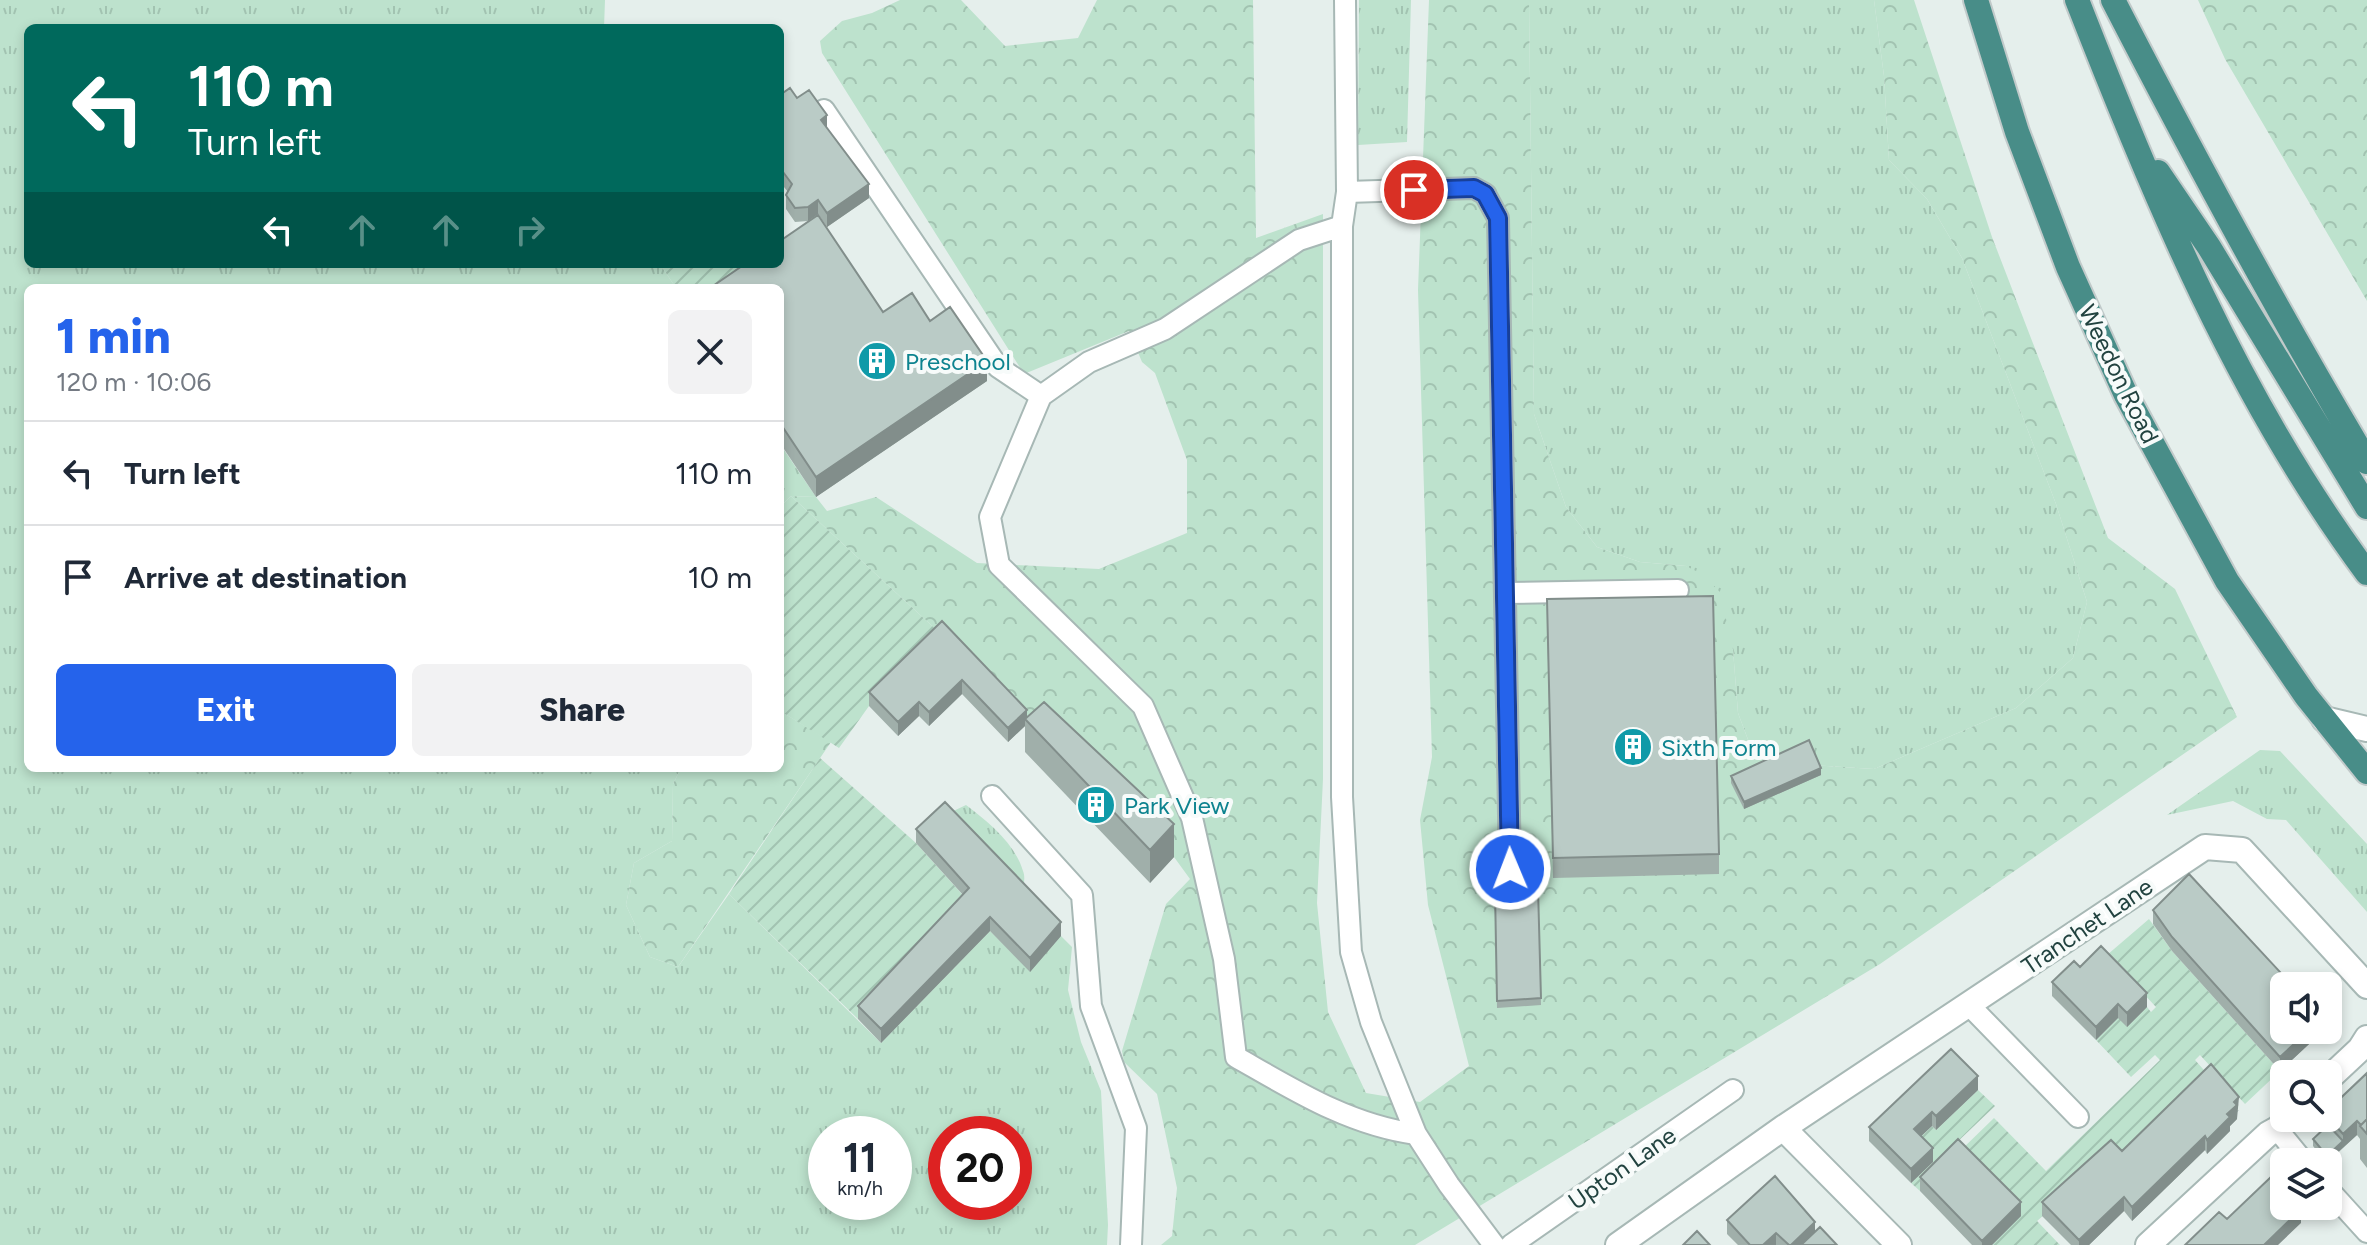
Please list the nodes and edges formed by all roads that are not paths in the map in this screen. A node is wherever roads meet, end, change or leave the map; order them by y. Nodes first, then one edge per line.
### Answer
1 (1345, 0) edge
2 (1976, 0) edge
3 (2077, 0) edge
4 (2113, 0) edge
5 (824, 110) edge
6 (2127, 127) junction
7 (1347, 192) junction
8 (1342, 226) junction
9 (1041, 396) junction
10 (2367, 462) edge
11 (2367, 507) edge
12 (2367, 573) edge
13 (1678, 590) dead end
14 (1505, 593) junction
15 (2324, 719) junction
16 (2367, 729) edge
17 (2367, 772) edge
18 (992, 796) dead end
19 (1510, 869) dead end
20 (2367, 986) edge
21 (1969, 1005) junction
22 (2367, 1038) edge
23 (2342, 1066) edge
24 (1733, 1090) dead end
25 (2078, 1117) dead end
26 (1783, 1128) junction
27 (2271, 1132) edge
28 (1416, 1134) junction
29 (2342, 1204) edge
30 (2367, 1232) edge
31 (1131, 1245) edge
32 (1494, 1245) edge
33 (1511, 1245) edge
34 (1618, 1245) edge
35 (1899, 1245) edge
36 (2148, 1245) edge

1 - 7 lane
2 - 15 highway, Weedon Road
3 - 6 highway
4 - 10 highway
5 - 9 lane
6 - 11 highway
6 - 12 highway
7 - 8 lane
7 - 14 lane
8 - 9 lane
8 - 28 lane
9 - 28 lane
13 - 14 lane
14 - 19 lane
15 - 16 street
15 - 17 highway, Weedon Road
18 - 31 lane
20 - 21 street, Tranchet Lane
21 - 25 lane
21 - 26 street, Tranchet Lane
22 - 23 street
24 - 33 lane, Upton Lane
26 - 34 street, Tranchet Lane
26 - 35 street
27 - 36 street
28 - 32 lane
29 - 30 lane

